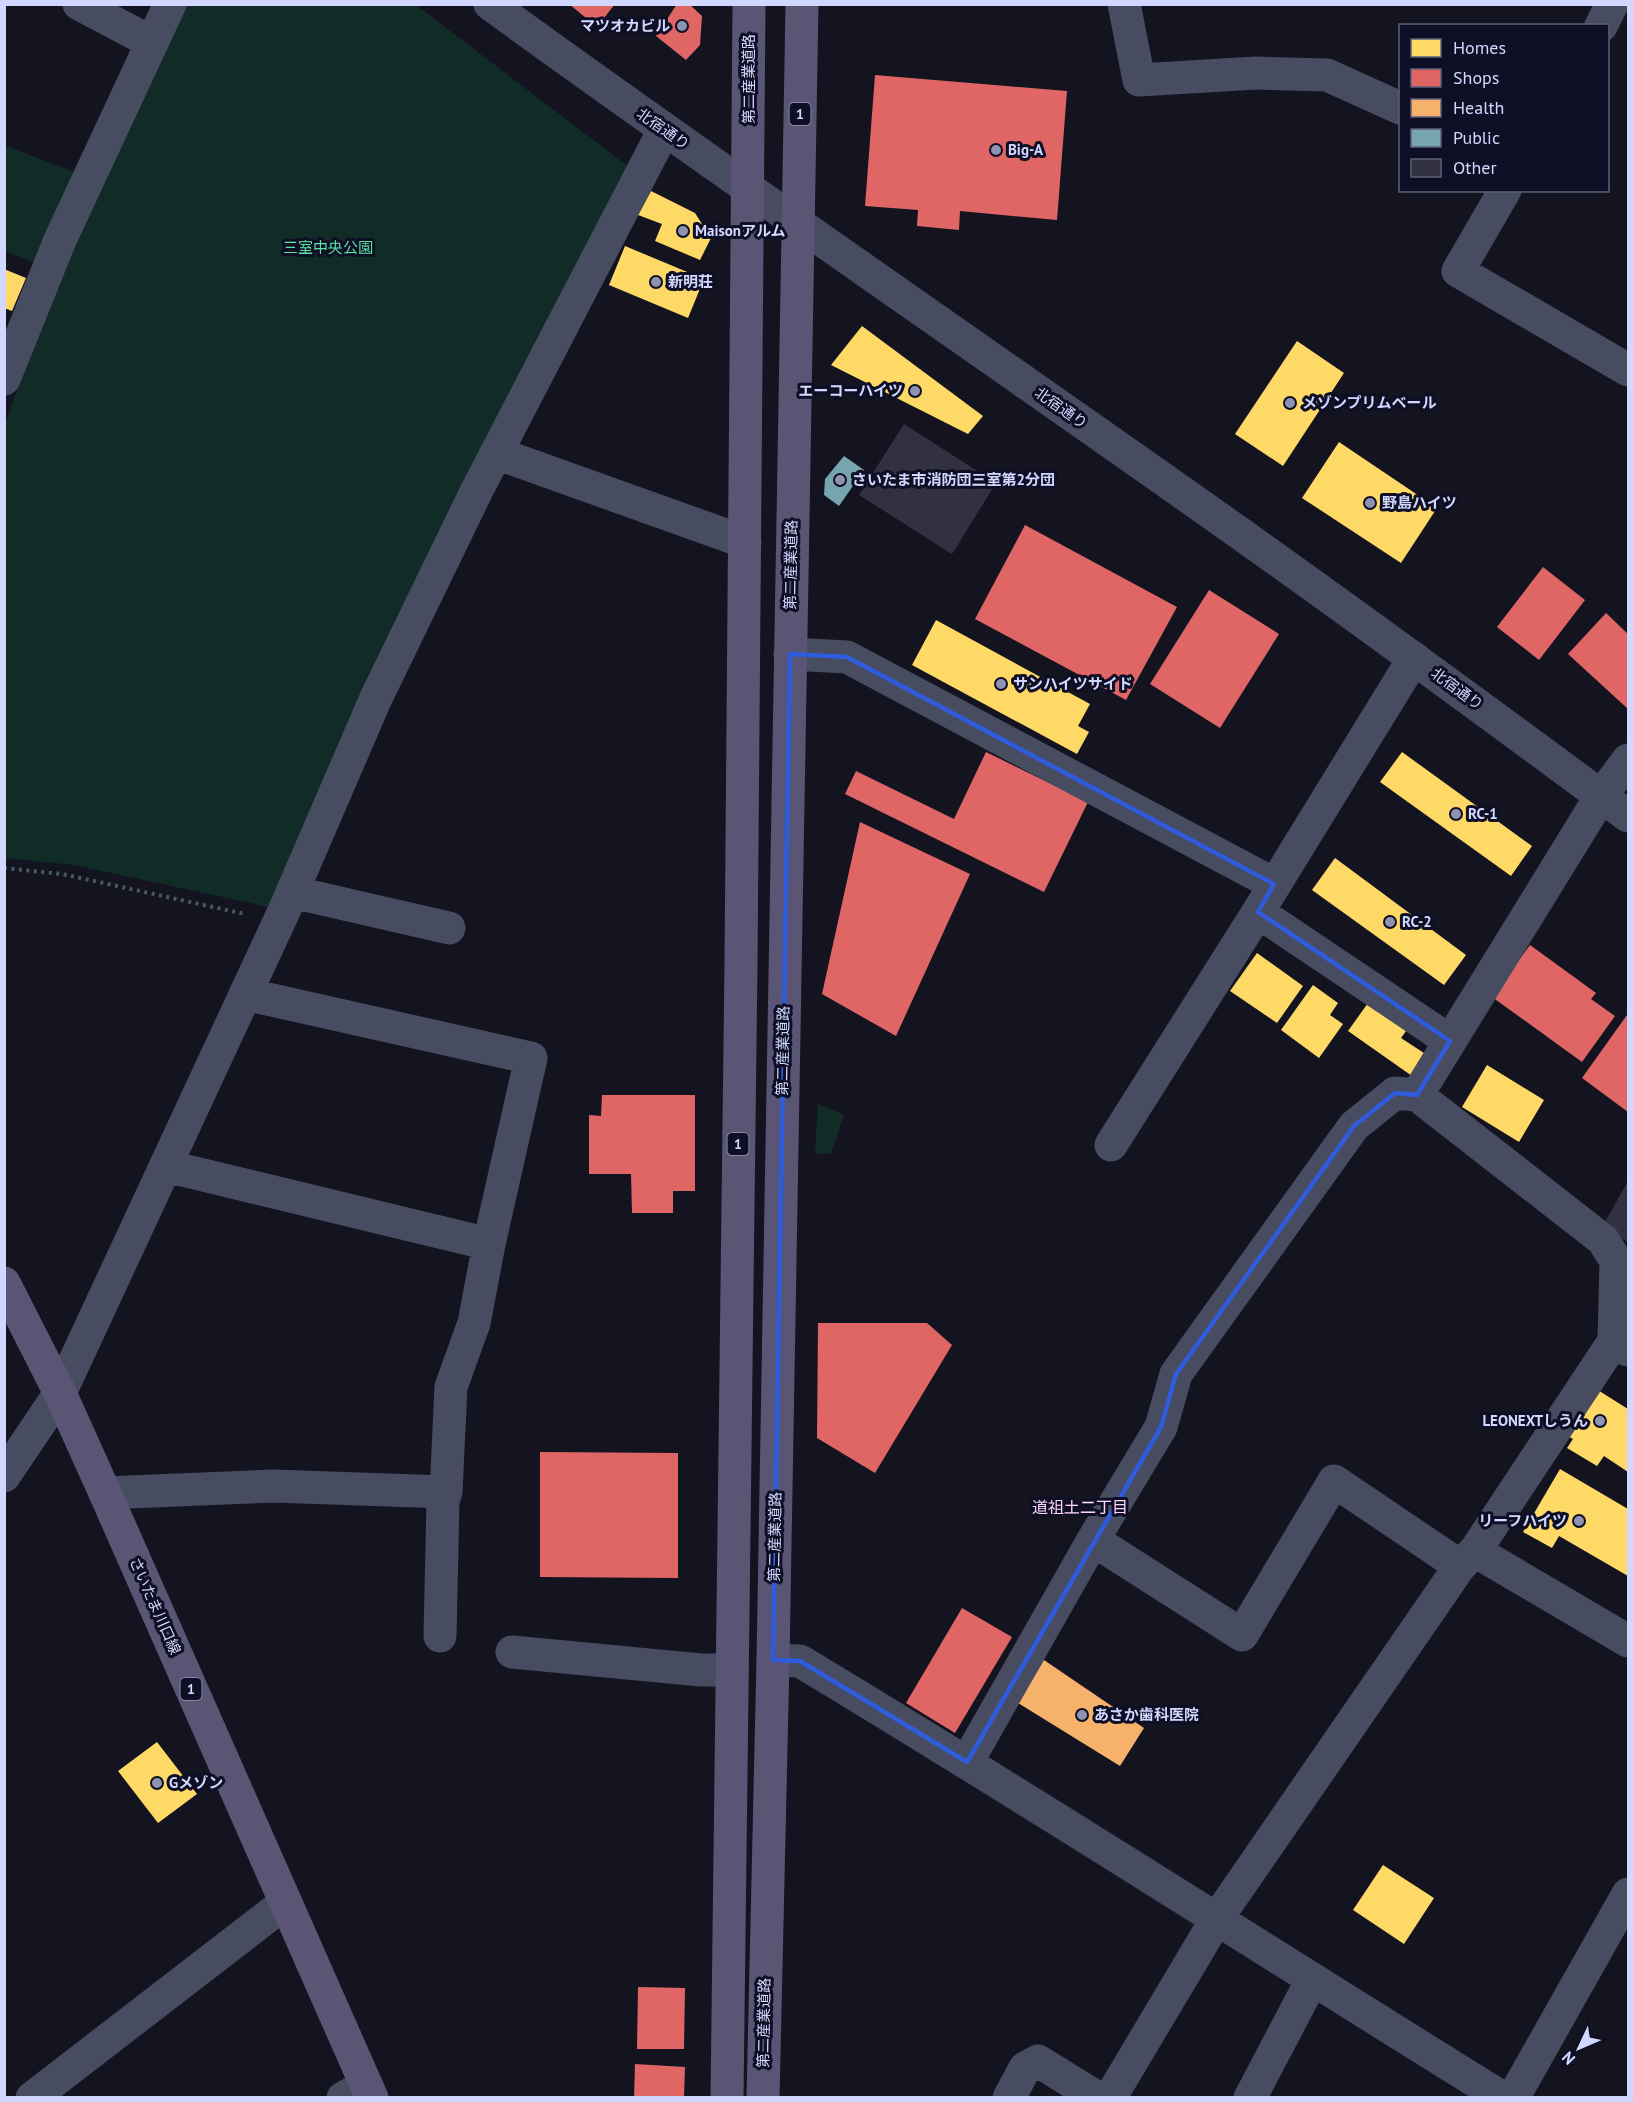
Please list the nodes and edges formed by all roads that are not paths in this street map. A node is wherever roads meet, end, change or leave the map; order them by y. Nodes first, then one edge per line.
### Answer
1 (79, 4) edge
2 (170, 4) edge
3 (490, 4) edge
4 (749, 4) edge
5 (802, 4) edge
6 (1124, 4) edge
7 (1612, 4) edge
8 (1602, 24) edge
9 (151, 42) junction
10 (1399, 107) edge
11 (664, 130) junction
12 (749, 190) junction
13 (1505, 192) edge
14 (797, 224) junction
15 (1629, 370) edge
16 (4, 379) edge
17 (496, 453) junction
18 (745, 542) junction
19 (790, 654) junction
20 (1414, 658) junction
21 (1629, 760) edge
22 (1600, 796) junction
23 (1629, 816) edge
24 (1275, 884) junction
25 (292, 892) junction
26 (1258, 912) junction
27 (449, 928) dead end
28 (245, 994) junction
29 (1450, 1041) junction
30 (1417, 1095) junction
31 (1111, 1144) dead end
32 (166, 1166) junction
33 (489, 1244) junction
34 (4, 1282) edge
35 (1621, 1346) edge
36 (60, 1393) junction
37 (4, 1476) edge
38 (446, 1492) junction
39 (105, 1493) junction
40 (1093, 1540) junction
41 (1467, 1558) junction
42 (440, 1636) dead end
43 (1629, 1641) edge
44 (512, 1652) dead end
45 (772, 1660) junction
46 (732, 1670) junction
47 (967, 1762) junction
48 (1629, 1894) edge
49 (285, 1903) junction
50 (1216, 1920) junction
51 (1312, 1980) junction
52 (360, 2093) edge
53 (32, 2097) edge
54 (727, 2097) edge
55 (763, 2097) edge
56 (1009, 2097) edge
57 (1098, 2097) edge
58 (1110, 2097) edge
59 (1250, 2097) edge
60 (1503, 2097) edge
61 (1513, 2097) edge

1 - 9 street
2 - 9 street
3 - 11 street, 北宿通り
4 - 12 main road, 第二産業道路 / 1
5 - 14 main road, 第二産業道路 / 1
6 - 10 street
7 - 8 street
9 - 16 street
11 - 12 street, 北宿通り
11 - 17 street
12 - 14 street, 北宿通り
12 - 18 main road, 第二産業道路 / 1
13 - 15 street
14 - 19 main road, 第二産業道路 / 1
14 - 20 street, 北宿通り
17 - 18 street
17 - 25 street
18 - 46 main road, 第二産業道路 / 1
19 - 24 street
19 - 45 main road, 第二産業道路 / 1
20 - 22 street, 北宿通り
20 - 24 street
21 - 22 street
22 - 23 street, 北宿通り
22 - 29 street
24 - 26 street
25 - 27 street
25 - 28 street
26 - 29 street
26 - 31 street
28 - 32 street
28 - 33 street
29 - 30 street
30 - 35 street
30 - 40 street
32 - 33 street
32 - 36 street
33 - 38 street
34 - 36 main road, さいたま川口線 / 1
35 - 41 street
36 - 37 street
36 - 39 main road, さいたま川口線 / 1
38 - 39 street
38 - 42 street
39 - 49 main road, さいたま川口線 / 1
40 - 41 street
40 - 47 street
41 - 43 street
41 - 50 street
44 - 46 street
45 - 47 street
45 - 55 main road, 第二産業道路 / 1
46 - 54 main road, 第二産業道路 / 1
47 - 50 street
48 - 61 street
49 - 52 main road, さいたま川口線 / 1
49 - 53 street
50 - 51 street
50 - 58 street
51 - 59 street
51 - 60 street
56 - 57 street

